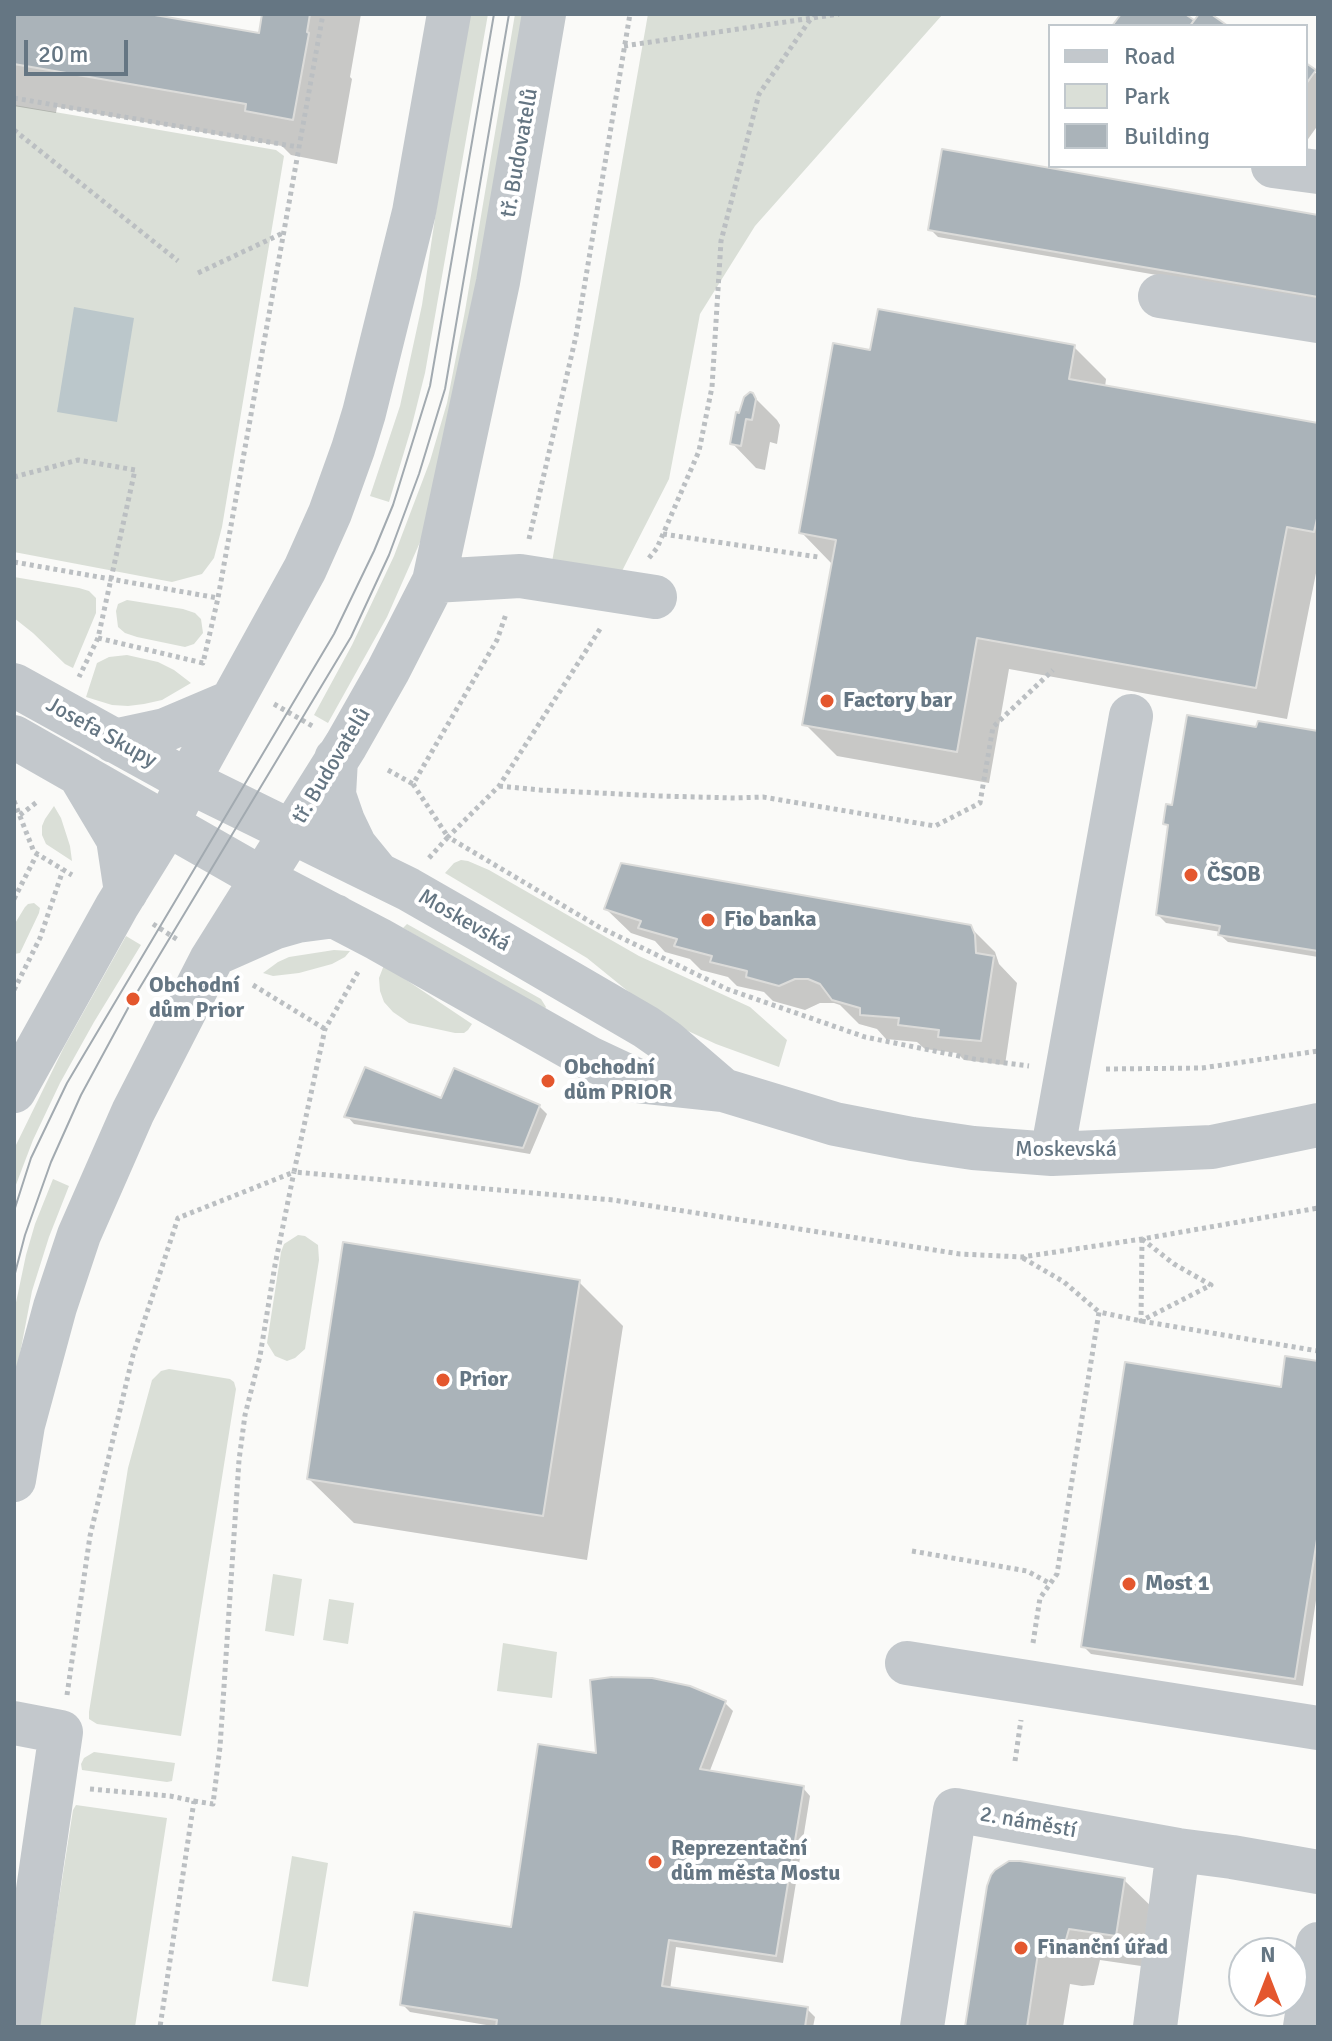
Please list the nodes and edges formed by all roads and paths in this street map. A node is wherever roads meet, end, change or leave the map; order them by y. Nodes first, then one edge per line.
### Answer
1 (323, 14) edge
2 (449, 14) edge
3 (544, 14) edge
4 (630, 14) edge
5 (839, 14) edge
6 (813, 16) edge
7 (624, 46) junction
8 (14, 98) edge
9 (14, 130) edge
10 (298, 147) junction
11 (1288, 168) edge
12 (1318, 172) edge
13 (283, 233) junction
14 (178, 261) dead end
15 (198, 273) dead end
16 (1160, 296) dead end
17 (1318, 321) edge
18 (14, 477) edge
19 (663, 534) junction
20 (818, 557) dead end
21 (14, 562) edge
22 (520, 576) junction
23 (112, 579) junction
24 (434, 581) junction
25 (640, 595) junction
26 (218, 598) junction
27 (98, 638) junction
28 (1053, 670) dead end
29 (79, 677) dead end
30 (14, 685) edge
31 (249, 701) junction
32 (1131, 716) dead end
33 (14, 737) edge
34 (114, 741) junction
35 (329, 746) junction
36 (388, 770) dead end
37 (80, 774) junction
38 (188, 781) junction
39 (413, 784) junction
40 (499, 786) junction
41 (14, 801) edge
42 (37, 802) dead end
43 (20, 815) junction
44 (167, 825) junction
45 (292, 831) junction
46 (448, 837) junction
47 (37, 854) junction
48 (426, 861) dead end
49 (63, 870) junction
50 (72, 875) dead end
51 (378, 875) junction
52 (263, 879) junction
53 (14, 899) edge
54 (138, 906) junction
55 (335, 916) junction
56 (199, 948) junction
57 (360, 969) dead end
58 (253, 985) dead end
59 (14, 990) edge
60 (325, 1029) junction
61 (1318, 1051) edge
62 (1067, 1070) junction
63 (723, 1090) junction
64 (14, 1091) edge
65 (1318, 1125) edge
66 (1052, 1154) junction
67 (294, 1172) junction
68 (1318, 1208) edge
69 (1142, 1239) junction
70 (1022, 1257) junction
71 (1099, 1312) junction
72 (1141, 1321) junction
73 (1318, 1351) edge
74 (14, 1480) edge
75 (912, 1551) dead end
76 (1051, 1584) junction
77 (1040, 1598) dead end
78 (907, 1663) dead end
79 (14, 1723) edge
80 (1318, 1728) edge
81 (61, 1732) junction
82 (52, 1786) junction
83 (194, 1801) junction
84 (1178, 1850) junction
85 (1318, 1872) edge
86 (1318, 1944) edge
87 (18, 2027) edge
88 (160, 2027) edge
89 (922, 2027) edge
90 (1155, 2027) edge
91 (1305, 2027) edge

1 - 10 path
2 - 31 street
3 - 24 street, tř. Budovatelů
4 - 7 path
5 - 6 path
6 - 7 path
6 - 19 path
7 - 22 path
8 - 10 path
9 - 14 path
10 - 13 path
11 - 12 street
13 - 15 path
13 - 26 path
16 - 17 street
18 - 23 path
19 - 20 path
19 - 25 path
21 - 23 path
22 - 24 street
22 - 25 street
22 - 39 path
23 - 26 path
23 - 27 path
24 - 35 street, tř. Budovatelů
25 - 40 path
26 - 27 path
27 - 29 path
28 - 40 path
30 - 34 street, Josefa Skupy
31 - 34 street
31 - 35 path
31 - 38 street
32 - 62 street
33 - 37 street, Josefa Skupy
34 - 38 street, Josefa Skupy
35 - 45 street, tř. Budovatelů
35 - 51 street
36 - 39 path
37 - 44 street, Josefa Skupy
37 - 54 street
38 - 44 street
38 - 45 street, Moskevská
39 - 46 path
40 - 46 path
41 - 43 path
42 - 43 path
43 - 47 path
44 - 52 street, Josefa Skupy
44 - 54 street
45 - 51 street, Moskevská
45 - 52 street, tř. Budovatelů
46 - 48 path
46 - 62 path
47 - 49 path
47 - 53 path
49 - 50 path
49 - 59 path
51 - 63 street, Moskevská
52 - 55 street, Moskevská
52 - 56 street, tř. Budovatelů
54 - 56 path
54 - 64 street
55 - 56 street
55 - 63 street, Moskevská
56 - 74 street, tř. Budovatelů
57 - 60 path
58 - 60 path
60 - 67 path
61 - 62 path
62 - 66 street
63 - 66 street, Moskevská
65 - 66 street, Moskevská
67 - 70 path
67 - 81 path
67 - 83 path
68 - 69 path
69 - 70 path
69 - 72 path
69 - 72 path
70 - 71 path
71 - 72 path
71 - 76 path
72 - 73 path
75 - 76 path
76 - 77 path
78 - 80 street
79 - 81 street
81 - 82 street
82 - 83 path
82 - 87 street
83 - 88 path
84 - 85 street, 2. náměstí
84 - 89 street, 2. náměstí
84 - 90 street
86 - 91 street

